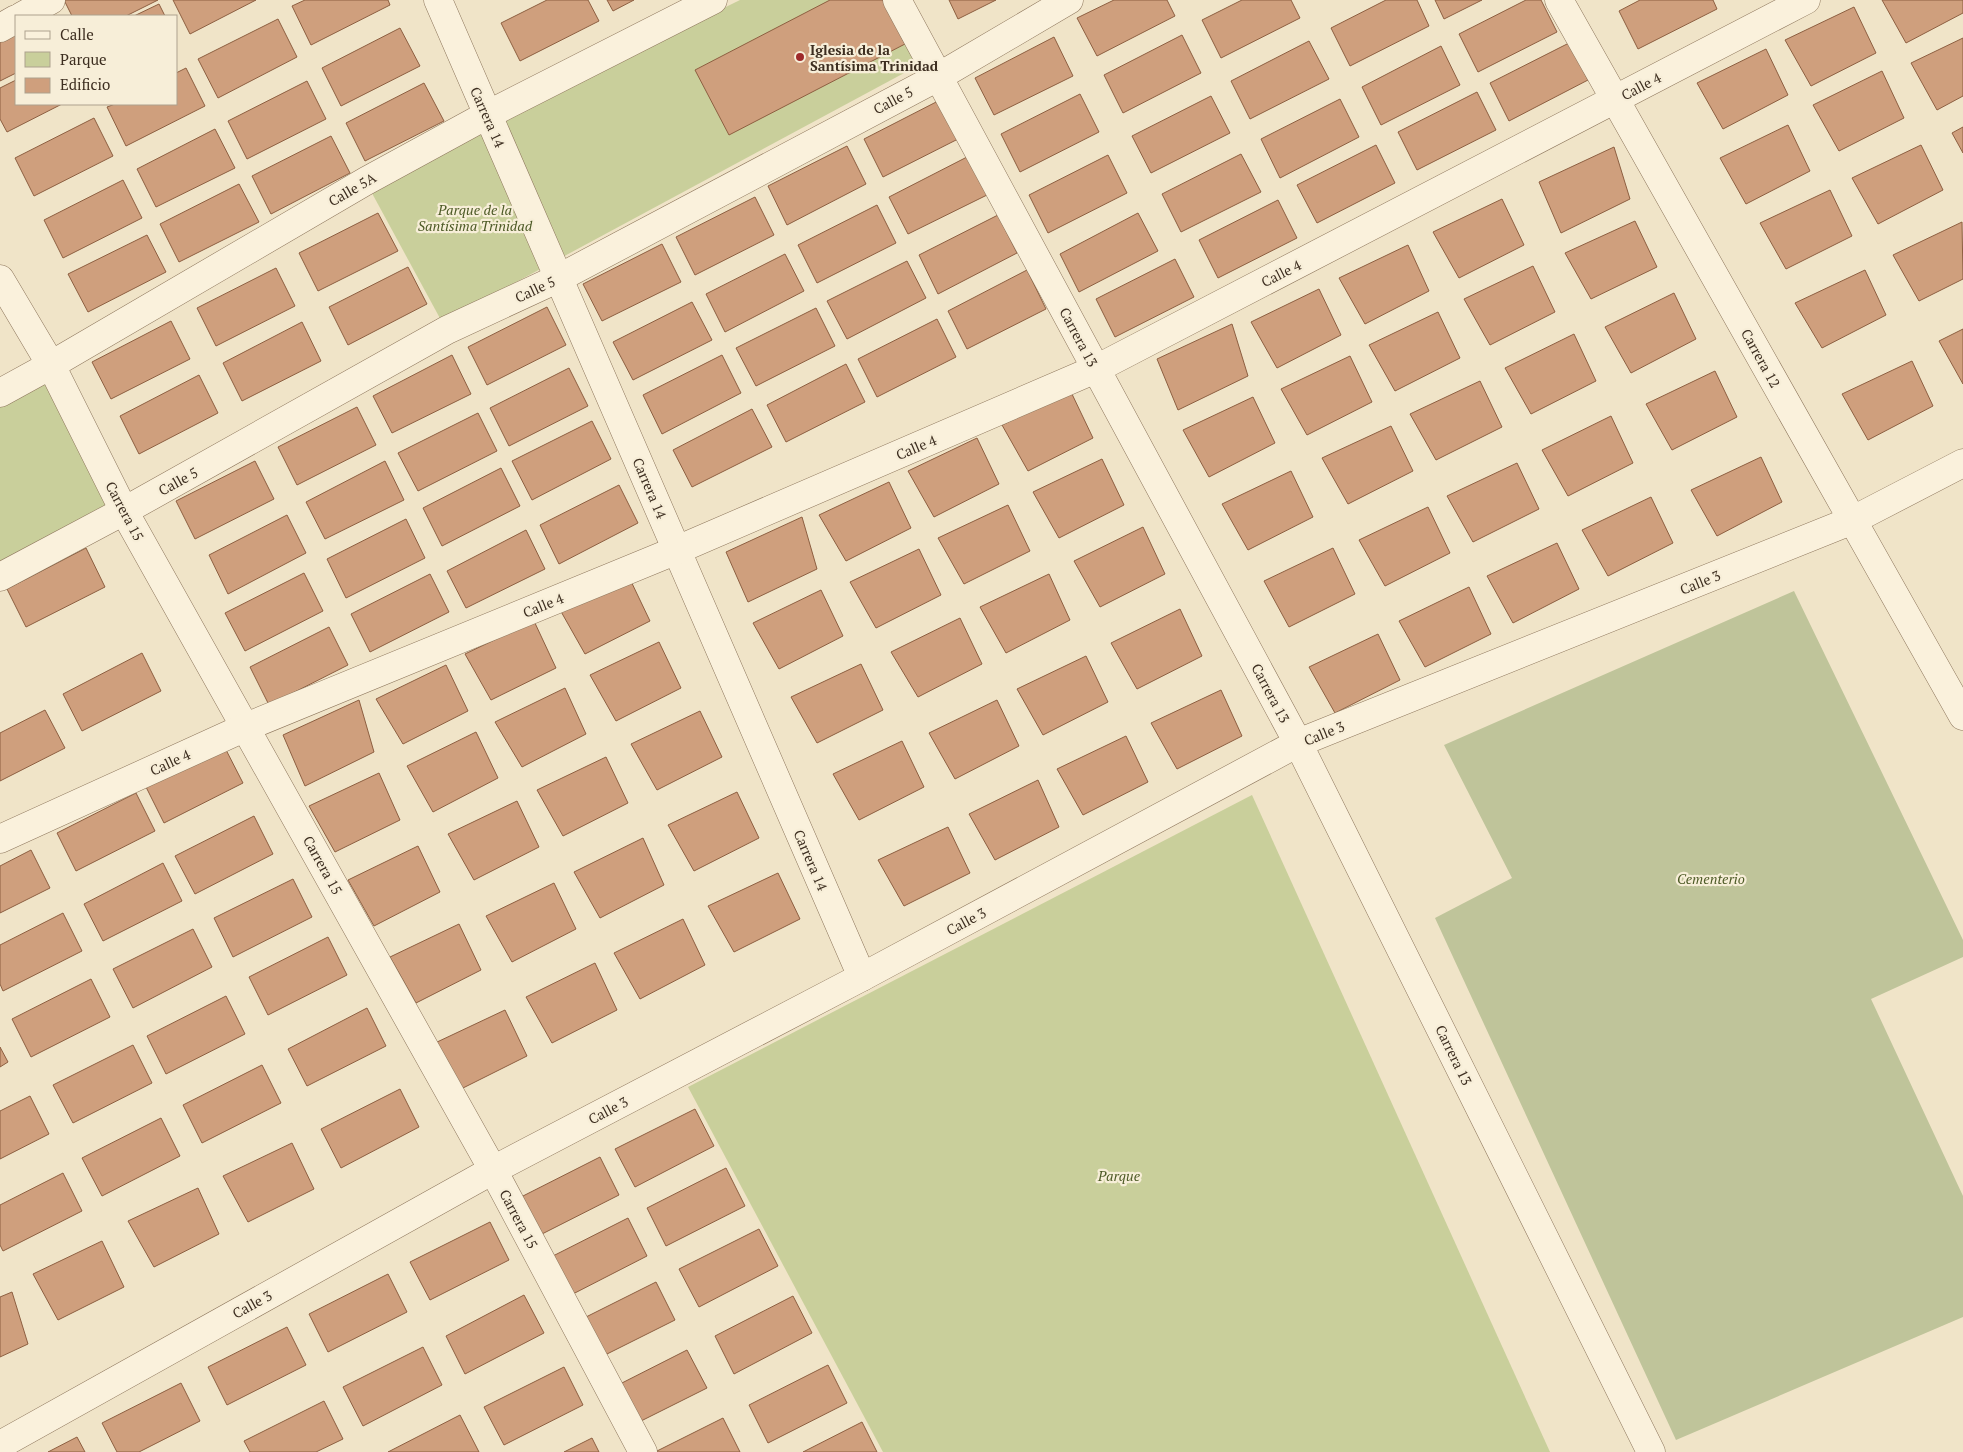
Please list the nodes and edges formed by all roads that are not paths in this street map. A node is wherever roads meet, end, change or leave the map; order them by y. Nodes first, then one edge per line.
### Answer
1 (51, 0) edge
2 (438, 0) edge
3 (713, 0) edge
4 (897, 0) edge
5 (1069, 0) edge
6 (1559, 0) edge
7 (1806, 0) edge
8 (24, 15) edge
9 (15, 20) edge
10 (0, 28) edge
11 (938, 76) junction
12 (1615, 99) junction
13 (487, 115) junction
14 (559, 278) junction
15 (0, 279) edge
16 (51, 365) junction
17 (1096, 369) junction
18 (0, 393) edge
19 (1963, 463) edge
20 (124, 511) junction
21 (1853, 520) junction
22 (677, 550) junction
23 (0, 577) edge
24 (1963, 716) edge
25 (246, 727) junction
26 (1298, 743) junction
27 (0, 840) edge
28 (862, 977) junction
29 (493, 1170) junction
30 (0, 1444) edge
31 (643, 1452) edge
32 (1651, 1452) edge

1 - 8 street
2 - 13 street, Carrera 14
3 - 13 street, Calle 5A
4 - 11 street, Carrera 13
5 - 11 street, Calle 5
6 - 12 street, Carrera 12
7 - 12 street, Calle 4
9 - 10 street
11 - 14 street, Calle 5
11 - 17 street, Carrera 13
12 - 17 street, Calle 4
12 - 21 street, Carrera 12
13 - 14 street, Carrera 14
13 - 16 street, Calle 5A
14 - 20 street, Calle 5
14 - 22 street, Carrera 14
15 - 16 street, Carrera 15
16 - 18 street, Calle 5A
16 - 20 street, Carrera 15
17 - 22 street, Calle 4
17 - 26 street, Carrera 13
19 - 21 street, Calle 3
20 - 23 street, Calle 5
20 - 25 street, Carrera 15
21 - 24 street, Carrera 12
21 - 26 street, Calle 3
22 - 25 street, Calle 4
22 - 28 street, Carrera 14
25 - 27 street, Calle 4
25 - 29 street, Carrera 15
26 - 28 street, Calle 3
26 - 32 street, Carrera 13
28 - 29 street, Calle 3
29 - 30 street, Calle 3
29 - 31 street, Carrera 15

